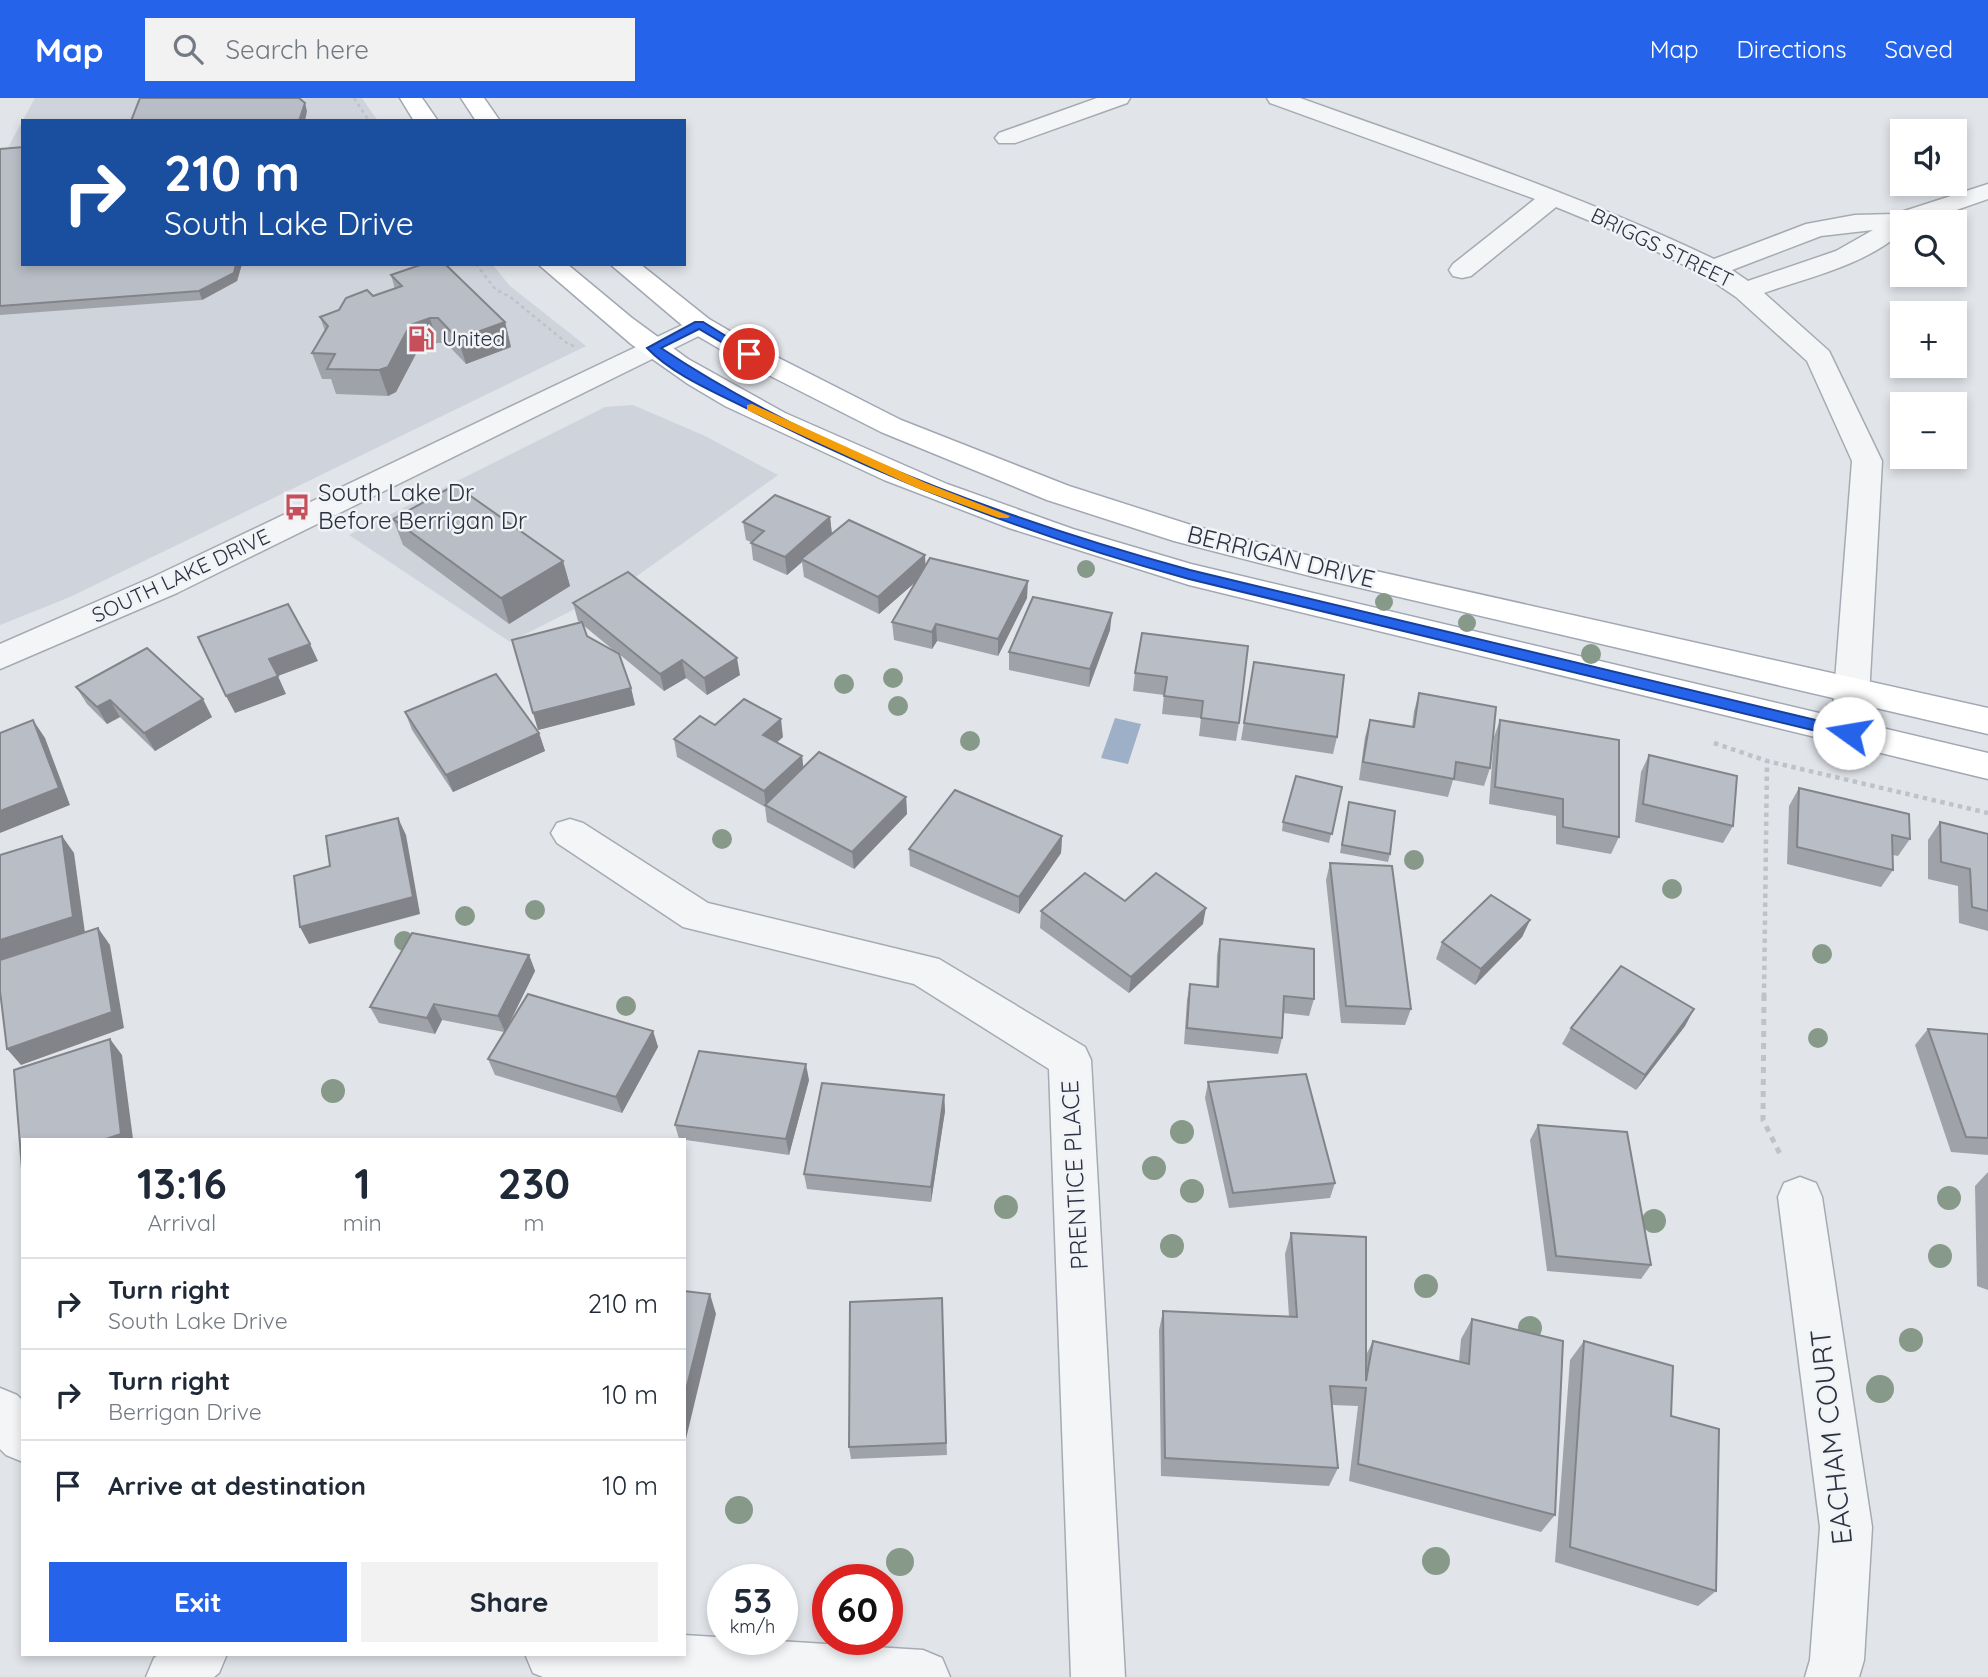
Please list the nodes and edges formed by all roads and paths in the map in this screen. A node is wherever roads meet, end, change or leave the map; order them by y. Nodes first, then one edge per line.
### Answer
1 (354, 98) edge
2 (411, 98) edge
3 (472, 98) edge
4 (1119, 98) edge
5 (1278, 98) edge
6 (368, 119) edge
7 (425, 119) edge
8 (487, 119) edge
9 (1007, 138) dead end
10 (1988, 191) edge
11 (1553, 197) junction
12 (1933, 210) edge
13 (1890, 222) edge
14 (1890, 230) edge
15 (478, 266) edge
16 (553, 266) edge
17 (626, 266) edge
18 (1711, 268) junction
19 (1462, 270) dead end
20 (1745, 291) junction
21 (699, 325) junction
22 (653, 348) junction
23 (585, 350) dead end
24 (0, 657) edge
25 (1850, 689) junction
26 (1988, 721) edge
27 (1849, 733) junction
28 (1767, 761) dead end
29 (1988, 766) edge
30 (570, 833) dead end
31 (1800, 1197) joint
32 (0, 1412) edge
33 (21, 1436) edge
34 (198, 1656) edge
35 (584, 1656) edge
36 (173, 1677) edge
37 (923, 1677) edge
38 (1098, 1677) edge
39 (1832, 1677) edge

1 - 6 path
2 - 7 main road
3 - 8 main road
4 - 9 street
5 - 11 street, BRIGGS STREET
10 - 12 street
11 - 18 street, BRIGGS STREET
11 - 19 street
13 - 18 street
14 - 20 street
15 - 23 path
16 - 22 main road, BERRIGAN DRIVE
17 - 21 main road, BERRIGAN DRIVE
18 - 20 street, BRIGGS STREET
20 - 25 street, BRIGGS STREET
21 - 22 street, SOUTH LAKE DRIVE
21 - 25 main road, BERRIGAN DRIVE
22 - 24 street, SOUTH LAKE DRIVE
22 - 27 main road, BERRIGAN DRIVE
25 - 26 main road, BERRIGAN DRIVE
25 - 27 street, BRIGGS STREET
27 - 29 main road, BERRIGAN DRIVE
28 - 31 path
30 - 38 street, PRENTICE PLACE
31 - 39 street, EACHAM COURT
32 - 33 street
34 - 36 street
35 - 37 street

